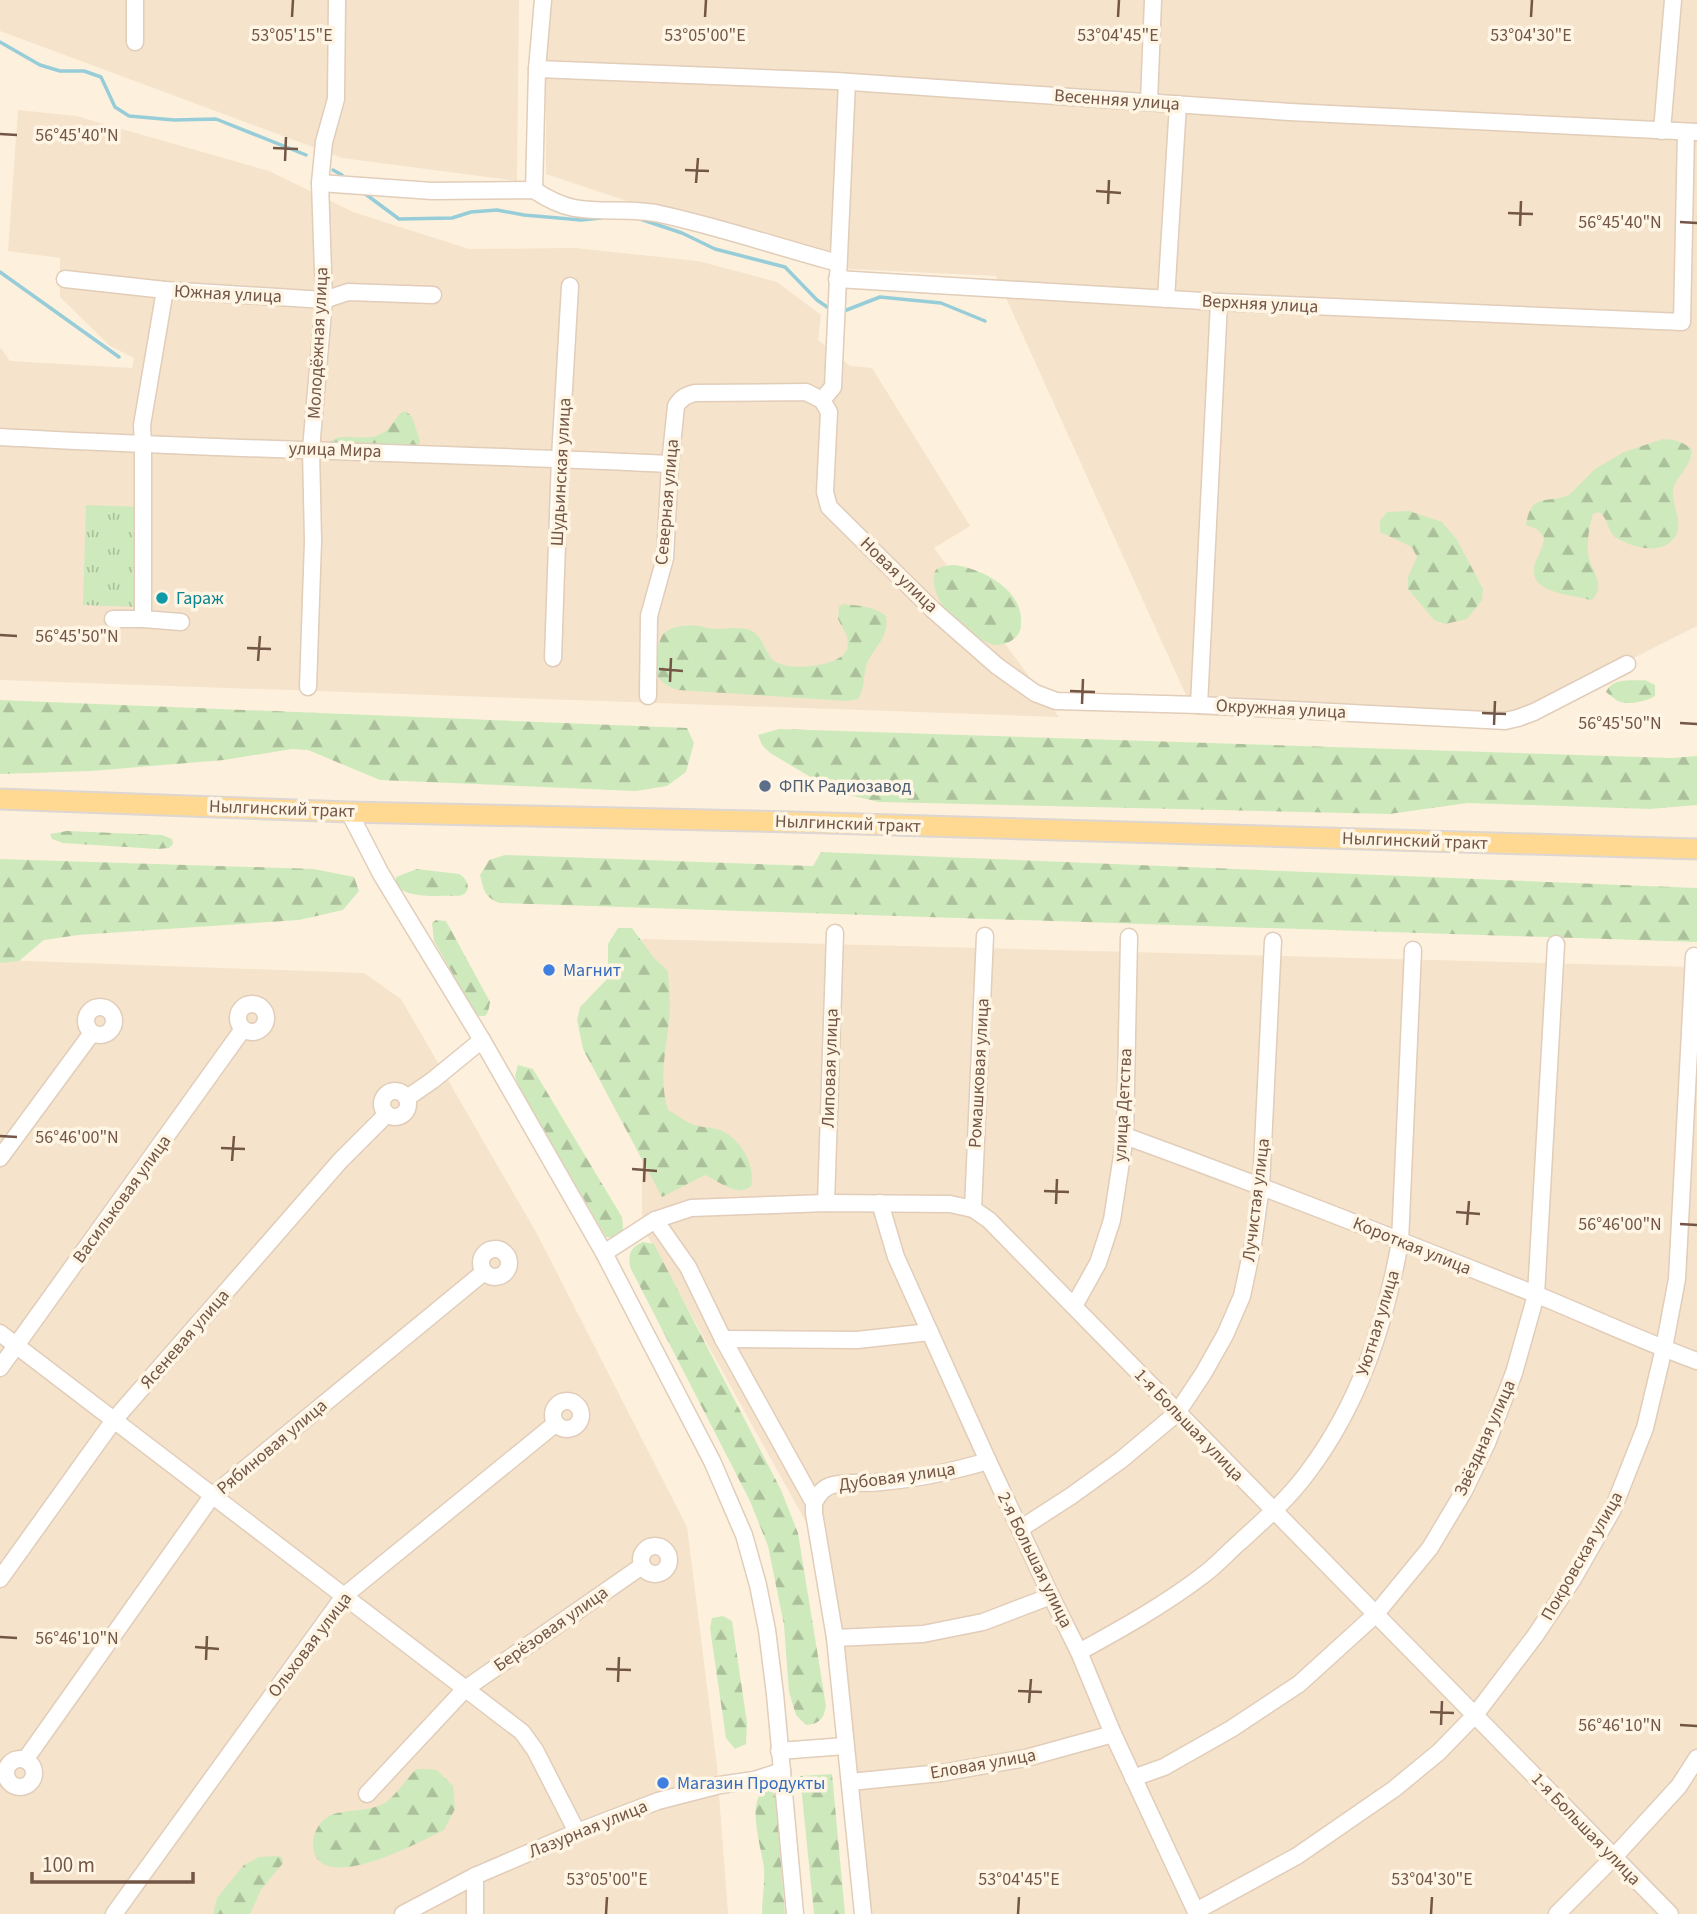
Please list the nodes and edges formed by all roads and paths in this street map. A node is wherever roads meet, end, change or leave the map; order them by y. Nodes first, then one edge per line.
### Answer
1 (135, 0) edge
2 (337, 0) edge
3 (543, 0) edge
4 (1153, 0) edge
5 (1673, 0) edge
6 (135, 42) dead end
7 (537, 69) junction
8 (847, 82) junction
9 (1149, 102) junction
10 (1178, 104) junction
11 (1662, 131) junction
12 (1691, 132) edge
13 (320, 183) junction
14 (534, 190) junction
15 (837, 271) junction
16 (65, 279) dead end
17 (570, 286) dead end
18 (164, 290) junction
19 (433, 295) dead end
20 (1166, 299) junction
21 (324, 300) junction
22 (1219, 303) junction
23 (822, 400) junction
24 (0, 438) edge
25 (144, 446) junction
26 (312, 449) junction
27 (560, 458) junction
28 (670, 464) junction
29 (113, 619) dead end
30 (143, 619) junction
31 (181, 622) dead end
32 (553, 658) dead end
33 (1627, 664) dead end
34 (308, 687) dead end
35 (648, 696) dead end
36 (1199, 705) junction
37 (0, 799) edge
38 (349, 812) junction
39 (1697, 849) edge
40 (835, 933) dead end
41 (985, 936) dead end
42 (1129, 937) dead end
43 (1273, 941) dead end
44 (1556, 944) dead end
45 (1413, 950) dead end
46 (1694, 956) dead end
47 (243, 1030) dead end
48 (92, 1033) dead end
49 (482, 1040) junction
50 (1125, 1136) junction
51 (0, 1158) edge
52 (1261, 1186) junction
53 (826, 1203) junction
54 (880, 1203) junction
55 (973, 1209) junction
56 (656, 1220) junction
57 (1400, 1242) junction
58 (604, 1253) junction
59 (484, 1272) dead end
60 (1536, 1295) junction
61 (1074, 1306) junction
62 (930, 1332) junction
63 (0, 1333) edge
64 (723, 1339) junction
65 (16, 1345) junction
66 (1664, 1348) junction
67 (1697, 1360) edge
68 (0, 1368) edge
69 (1177, 1413) junction
70 (114, 1420) junction
71 (555, 1424) dead end
72 (988, 1461) junction
73 (212, 1496) junction
74 (814, 1503) junction
75 (1273, 1512) junction
76 (1020, 1529) junction
77 (639, 1567) dead end
78 (0, 1579) edge
79 (344, 1596) junction
80 (1051, 1596) junction
81 (1375, 1615) junction
82 (835, 1638) junction
83 (1079, 1652) junction
84 (465, 1689) junction
85 (1475, 1715) junction
86 (1113, 1734) junction
87 (845, 1745) junction
88 (779, 1751) junction
89 (1697, 1758) edge
90 (25, 1760) dead end
91 (782, 1771) junction
92 (1133, 1778) junction
93 (850, 1782) junction
94 (367, 1794) dead end
95 (577, 1832) junction
96 (1614, 1857) junction
97 (475, 1876) junction
98 (1197, 1913) edge
99 (114, 1914) edge
100 (403, 1914) edge
101 (475, 1914) edge
102 (795, 1914) edge
103 (863, 1914) edge
104 (1557, 1914) edge
105 (1670, 1914) edge

1 - 6 street
2 - 13 street, Молодёжная улица
3 - 7 street
4 - 9 street
5 - 11 street
7 - 8 street, Весенняя улица
7 - 14 street
8 - 9 street, Весенняя улица
8 - 15 street
9 - 10 street, Весенняя улица
10 - 11 street, Весенняя улица
10 - 20 street
11 - 12 street, Весенняя улица
12 - 22 street, Верхняя улица
13 - 14 street
13 - 21 street, Молодёжная улица
14 - 15 street, Верхняя улица
15 - 20 street, Верхняя улица
15 - 23 street
16 - 18 street, Южная улица
17 - 27 street, Шудьинская улица
18 - 21 street, Южная улица
18 - 25 street
19 - 21 street, Южная улица
20 - 22 street, Верхняя улица
21 - 26 street, Молодёжная улица
22 - 36 street, Окружная улица
23 - 28 street, Северная улица
23 - 36 street, Новая улица
24 - 25 street, улица Мира
25 - 26 street, улица Мира
25 - 30 street
26 - 27 street, улица Мира
26 - 34 street, Молодёжная улица
27 - 28 street, улица Мира
27 - 32 street, Шудьинская улица
28 - 35 street, Северная улица
29 - 30 street
30 - 31 street
33 - 36 street, Окружная улица
37 - 38 main road, Нылгинский тракт
38 - 39 main road, Нылгинский тракт
38 - 49 street
40 - 53 street, Липовая улица
41 - 55 street, Ромашковая улица
42 - 50 street, улица Детства
43 - 52 street, Лучистая улица
44 - 60 street, Звёздная улица
45 - 57 street, Уютная улица
46 - 66 street, Покровская улица
47 - 65 street, Васильковая улица
48 - 51 street
49 - 58 street
49 - 70 street, Ясеневая улица
50 - 52 street, Короткая улица
50 - 61 street, улица Детства
52 - 57 street, Короткая улица
52 - 69 street, Лучистая улица
53 - 54 street
53 - 56 street
54 - 55 street
54 - 62 street, 2-я Большая улица
55 - 61 street, 1-я Большая улица
56 - 58 street
56 - 64 street
57 - 60 street, Короткая улица
57 - 75 street, Уютная улица
58 - 88 street
59 - 73 street, Рябиновая улица
60 - 66 street, Короткая улица
60 - 81 street, Звёздная улица
61 - 69 street, 1-я Большая улица
62 - 64 street
62 - 72 street, 2-я Большая улица
63 - 65 street
64 - 74 street
65 - 68 street, Васильковая улица
65 - 70 street
66 - 67 street, Короткая улица
66 - 85 street, Покровская улица
69 - 75 street, 1-я Большая улица
69 - 76 street, Лучистая улица
70 - 73 street
70 - 78 street, Ясеневая улица
71 - 79 street, Ольховая улица
72 - 74 street, Дубовая улица
72 - 76 street, 2-я Большая улица
73 - 79 street
73 - 90 street, Рябиновая улица
74 - 82 street
75 - 81 street, 1-я Большая улица
75 - 83 street, Уютная улица
76 - 80 street, 2-я Большая улица
77 - 84 street, Берёзовая улица
79 - 84 street
79 - 99 street, Ольховая улица
80 - 82 street
80 - 83 street, 2-я Большая улица
81 - 85 street, 1-я Большая улица
81 - 92 street, Звёздная улица
82 - 87 street
83 - 86 street, 2-я Большая улица
84 - 94 street, Берёзовая улица
84 - 95 street
85 - 96 street, 1-я Большая улица
85 - 98 street, Покровская улица
86 - 92 street, 2-я Большая улица
86 - 93 street, Еловая улица
87 - 88 street
87 - 93 street
88 - 91 street
89 - 96 street
91 - 95 street, Лазурная улица
91 - 102 street
92 - 98 street, 2-я Большая улица
93 - 103 street
95 - 97 street, Лазурная улица
96 - 104 street
96 - 105 street, 1-я Большая улица
97 - 100 street, Лазурная улица
97 - 101 street

